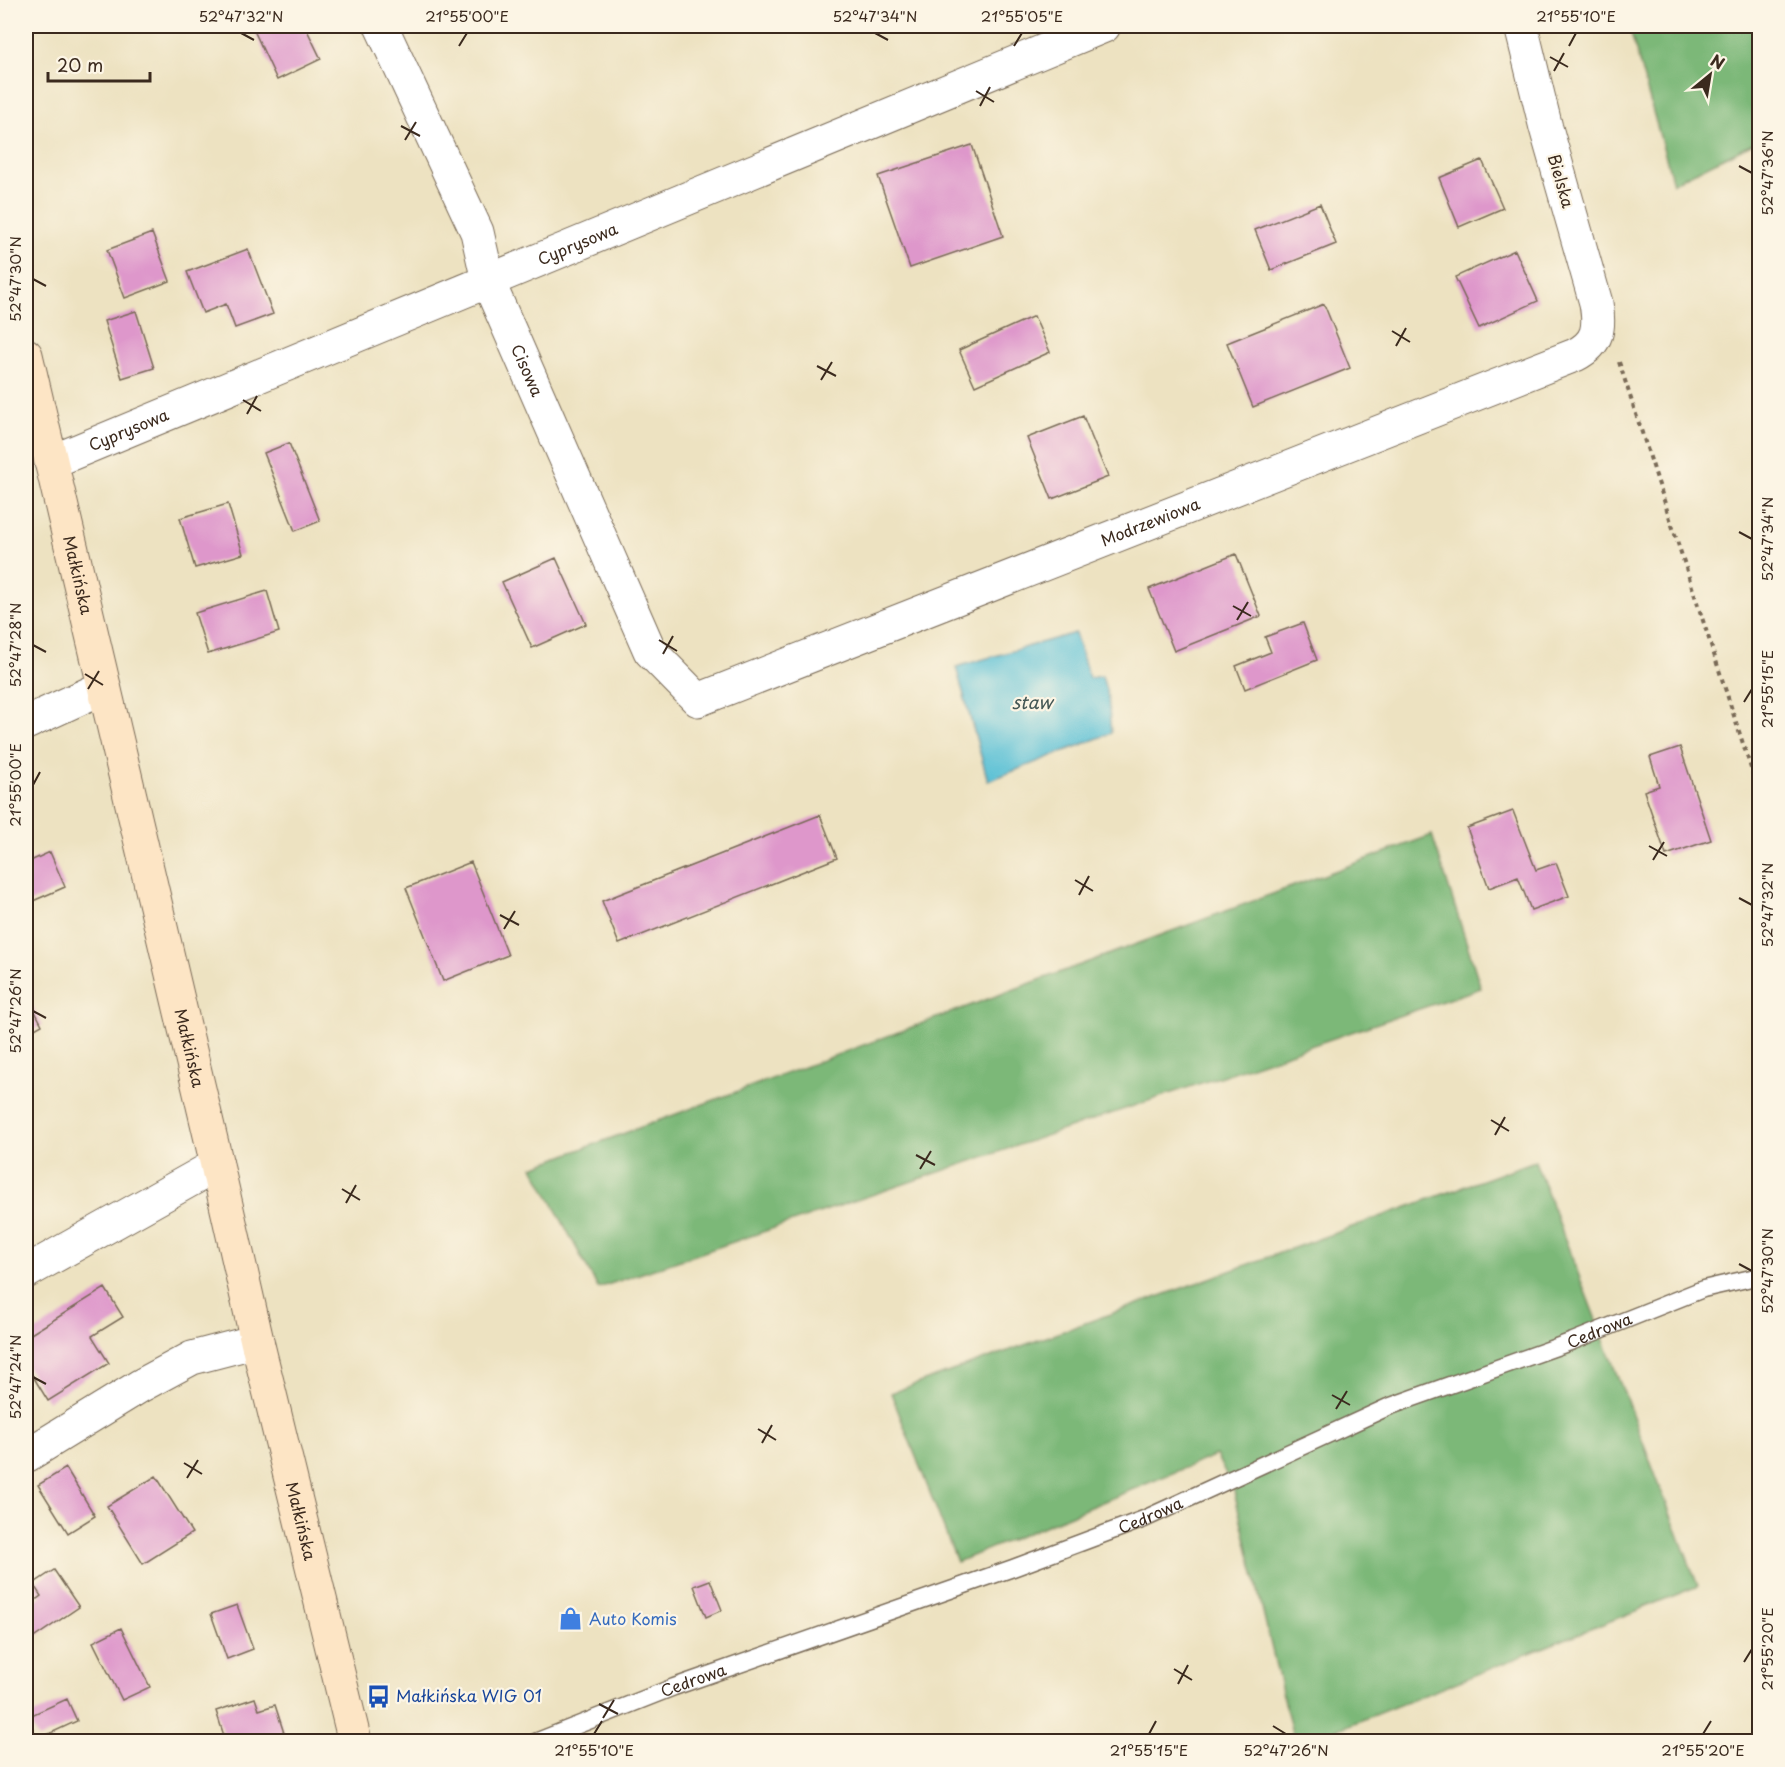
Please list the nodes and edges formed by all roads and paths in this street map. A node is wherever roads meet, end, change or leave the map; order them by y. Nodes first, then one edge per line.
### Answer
1 (381, 26) edge
2 (1104, 26) edge
3 (1521, 26) edge
4 (488, 281) junction
5 (1606, 344) junction
6 (26, 355) edge
7 (51, 462) junction
8 (104, 687) junction
9 (698, 700) joint
10 (26, 723) edge
11 (1760, 796) edge
12 (217, 1165) junction
13 (26, 1272) edge
14 (1760, 1276) edge
15 (256, 1341) junction
16 (26, 1456) edge
17 (355, 1742) edge
18 (535, 1742) edge

1 - 4 street, Cisowa
2 - 4 street, Cyprysowa
3 - 5 street, Bielska
4 - 7 street, Cyprysowa
4 - 9 street, Cisowa
5 - 9 street, Modrzewiowa
5 - 11 path
6 - 7 main road, Małkińska
7 - 8 main road, Małkińska
8 - 10 street
8 - 12 main road, Małkińska
12 - 13 street
12 - 15 main road, Małkińska
14 - 18 lane, Cedrowa
15 - 16 street
15 - 17 main road, Małkińska

